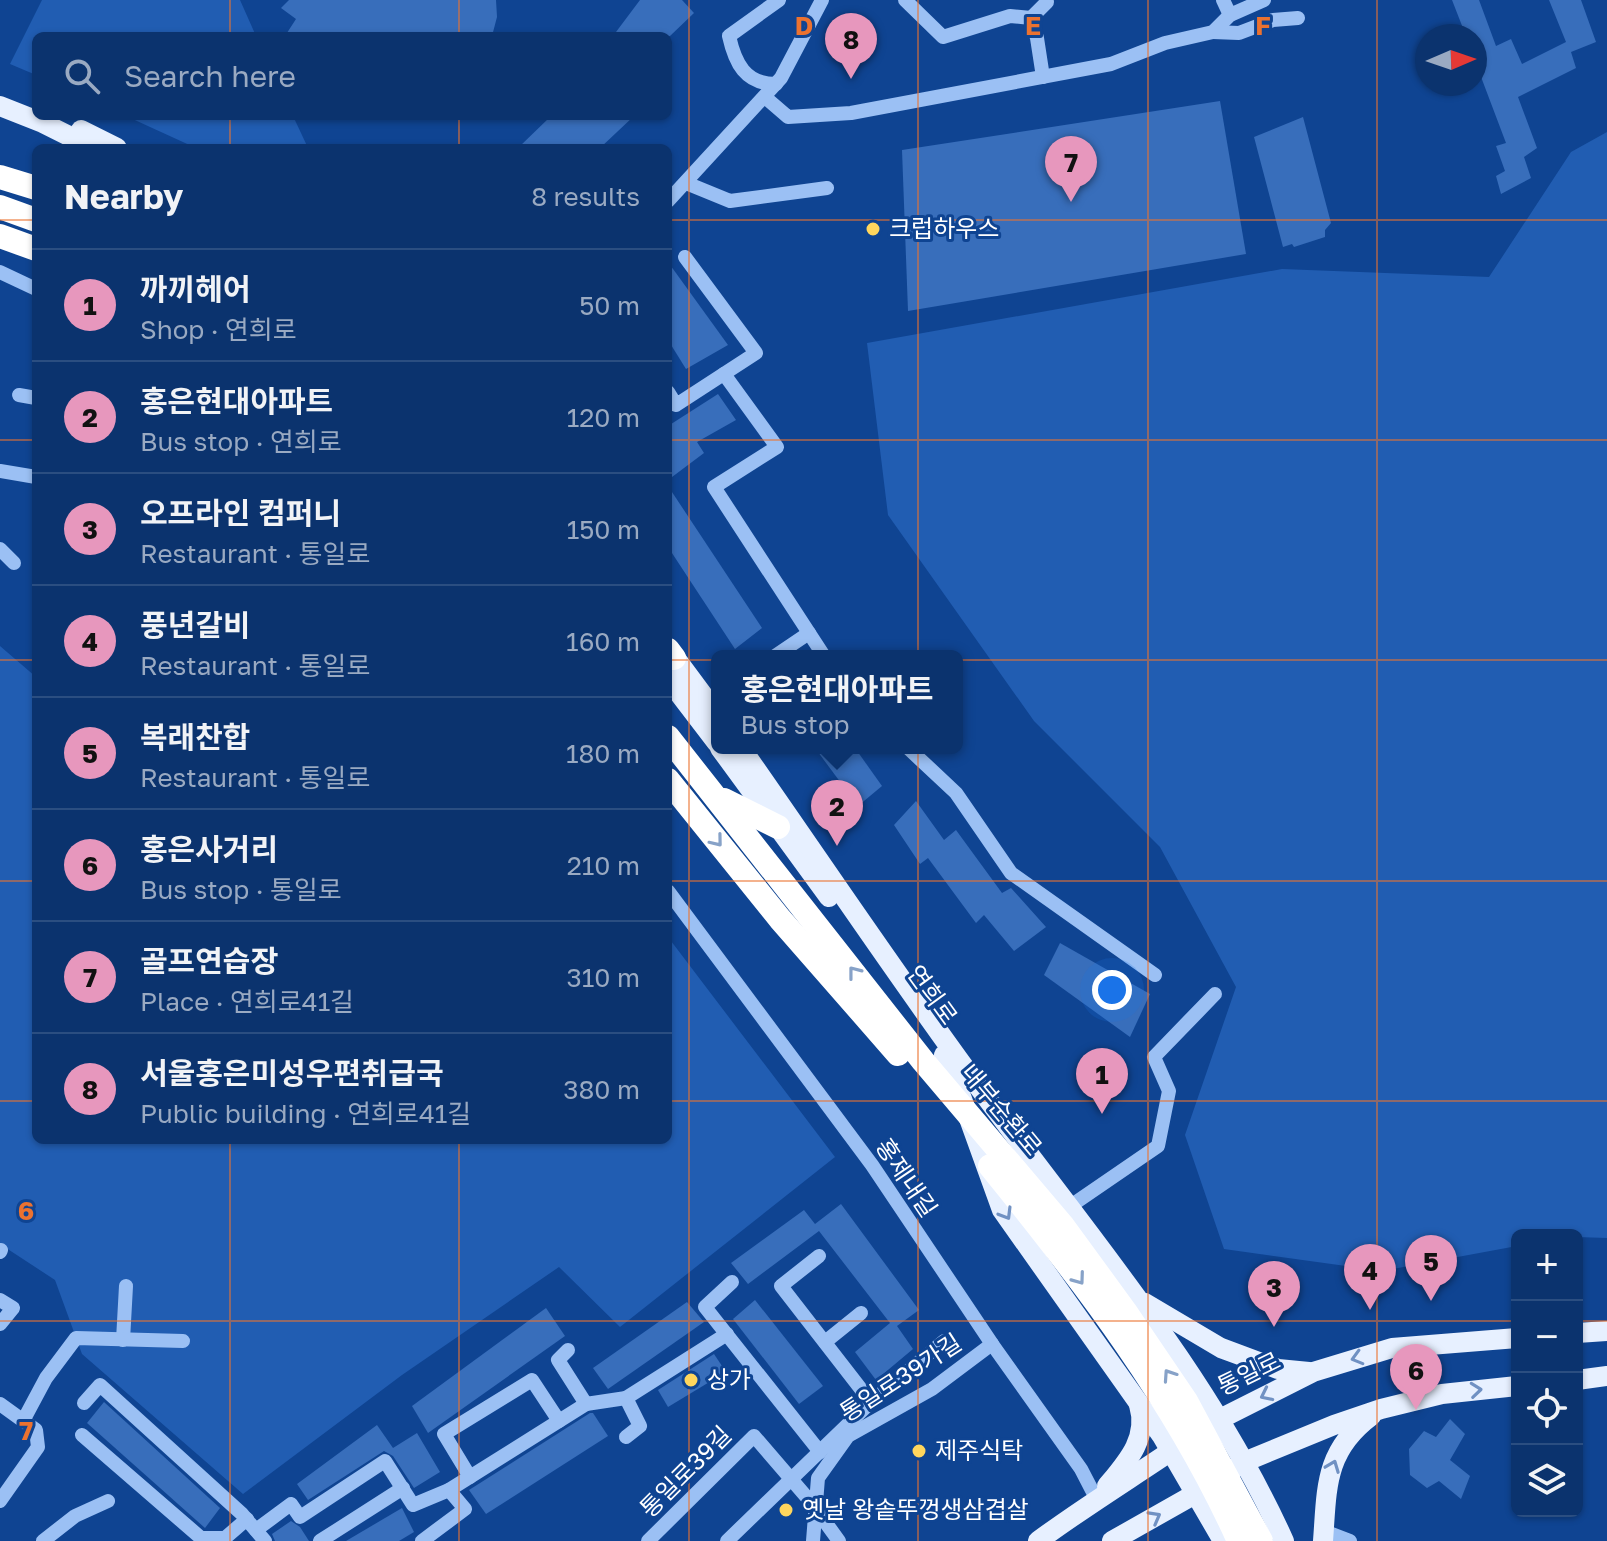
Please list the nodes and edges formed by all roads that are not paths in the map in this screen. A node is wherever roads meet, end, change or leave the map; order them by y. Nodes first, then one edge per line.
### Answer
1 (779, 0) edge
2 (822, 0) edge
3 (905, 0) edge
4 (1223, 0) edge
5 (1264, 0) edge
6 (1047, 2) dead end
7 (1230, 15) junction
8 (1031, 18) junction
9 (1298, 18) dead end
10 (1213, 32) junction
11 (1043, 77) junction
12 (776, 84) junction
13 (0, 92) edge
14 (766, 98) junction
15 (32, 105) edge
16 (0, 106) edge
17 (32, 119) edge
18 (35, 120) edge
19 (62, 120) edge
20 (85, 144) edge
21 (109, 144) edge
22 (0, 170) edge
23 (32, 176) edge
24 (0, 177) edge
25 (686, 183) junction
26 (32, 187) edge
27 (827, 188) dead end
28 (672, 197) edge
29 (0, 207) edge
30 (32, 219) edge
31 (0, 236) edge
32 (32, 248) edge
33 (685, 257) dead end
34 (0, 272) edge
35 (32, 287) edge
36 (724, 374) junction
37 (19, 395) dead end
38 (32, 397) edge
39 (672, 403) edge
40 (0, 471) edge
41 (32, 476) edge
42 (0, 549) edge
43 (14, 563) dead end
44 (809, 633) junction
45 (784, 650) edge
46 (820, 650) edge
47 (672, 662) edge
48 (708, 704) edge
49 (672, 742) edge
50 (725, 754) edge
51 (745, 754) edge
52 (914, 754) edge
53 (672, 775) edge
54 (672, 785) edge
55 (778, 827) junction
56 (672, 896) edge
57 (1155, 975) dead end
58 (1215, 994) dead end
59 (1069, 1207) junction
60 (819, 1256) dead end
61 (732, 1282) dead end
62 (126, 1286) dead end
63 (0, 1300) edge
64 (1139, 1300) junction
65 (861, 1313) dead end
66 (0, 1324) edge
67 (1607, 1331) edge
68 (1583, 1333) edge
69 (727, 1334) junction
70 (1511, 1338) edge
71 (123, 1340) junction
72 (183, 1341) dead end
73 (944, 1341) dead end
74 (825, 1342) junction
75 (992, 1344) junction
76 (568, 1350) dead end
77 (1313, 1372) junction
78 (1607, 1376) edge
79 (1583, 1379) edge
80 (1511, 1387) edge
81 (1136, 1397) junction
82 (626, 1398) junction
83 (871, 1402) junction
84 (84, 1403) dead end
85 (0, 1404) edge
86 (586, 1404) junction
87 (1381, 1409) junction
88 (1218, 1419) junction
89 (23, 1421) junction
90 (559, 1421) junction
91 (82, 1435) dead end
92 (626, 1437) dead end
93 (1172, 1450) junction
94 (815, 1457) junction
95 (1244, 1462) junction
96 (470, 1477) junction
97 (818, 1478) junction
98 (792, 1480) junction
99 (403, 1488) junction
100 (449, 1490) junction
101 (1197, 1492) junction
102 (1096, 1498) junction
103 (0, 1501) edge
104 (108, 1501) dead end
105 (816, 1513) junction
106 (256, 1530) edge
107 (1323, 1536) edge
108 (47, 1540) edge
109 (320, 1541) edge
110 (422, 1541) edge
111 (648, 1541) edge
112 (727, 1541) edge
113 (813, 1541) edge
114 (839, 1541) edge
115 (1038, 1541) edge
116 (1112, 1541) edge
117 (1223, 1541) edge
118 (1239, 1541) edge
119 (1261, 1541) edge
120 (1284, 1541) edge
121 (1350, 1541) edge

1 - 12 street
2 - 12 street
3 - 8 street
4 - 7 street
5 - 7 street
6 - 8 street
7 - 10 street
8 - 11 street
9 - 10 street
10 - 11 street
11 - 14 street
12 - 14 street
13 - 15 main road
14 - 25 street
16 - 17 main road
18 - 20 main road
19 - 21 main road
22 - 23 highway
24 - 26 highway
25 - 27 street
25 - 28 street
29 - 30 highway
31 - 32 highway
33 - 36 street
34 - 35 street
36 - 39 street
36 - 44 street
37 - 38 street
40 - 41 street
42 - 43 street
44 - 45 street
44 - 46 street
47 - 48 main road, 연희로
119 -> 49 highway, 내부순환로
50 - 55 main road, 연희로
51 - 59 main road
52 - 57 street
53 - 55 highway
54 -> 118 highway, 내부순환로
55 -> 81 main road, 연희로
56 - 75 street, 홍제내길
58 - 59 street
59 - 64 main road
60 - 74 street
61 - 69 street
62 - 71 street
63 - 66 street
64 - 77 main road
64 - 88 main road
65 - 74 street
67 - 68 main road
69 - 82 street
69 - 94 street
70 -> 77 main road, 통일로
71 - 72 street
71 - 89 street
73 - 83 street
74 - 83 street
75 - 97 street, 통일로39가길
75 - 102 street, 홍제내길
76 - 86 street
77 -> 88 main road, 통일로
78 - 79 main road
87 -> 80 main road
81 - 93 main road, 연희로
81 - 102 main road
82 - 86 street
82 - 92 street
83 - 94 street
84 - 106 street
85 - 89 street
86 - 90 street
87 - 95 main road
107 -> 87 main road
88 - 93 main road, 통일로
88 - 95 main road
89 - 103 street
90 - 96 street
90 - 96 street
91 - 106 street
93 - 101 main road, 연희로
93 - 102 main road, 통일로
94 - 97 street
94 - 98 street
95 - 101 main road
95 - 120 main road
96 - 100 street
97 - 105 street
98 - 105 street, 통일로39길
98 - 111 street, 통일로39길
98 - 112 street
99 - 100 street
99 - 106 street
99 - 109 street
100 - 110 street
116 -> 101 main road
101 - 117 main road, 연희로
102 - 115 main road, 통일로
104 - 108 street
105 - 113 street
105 - 114 street
107 - 121 street

